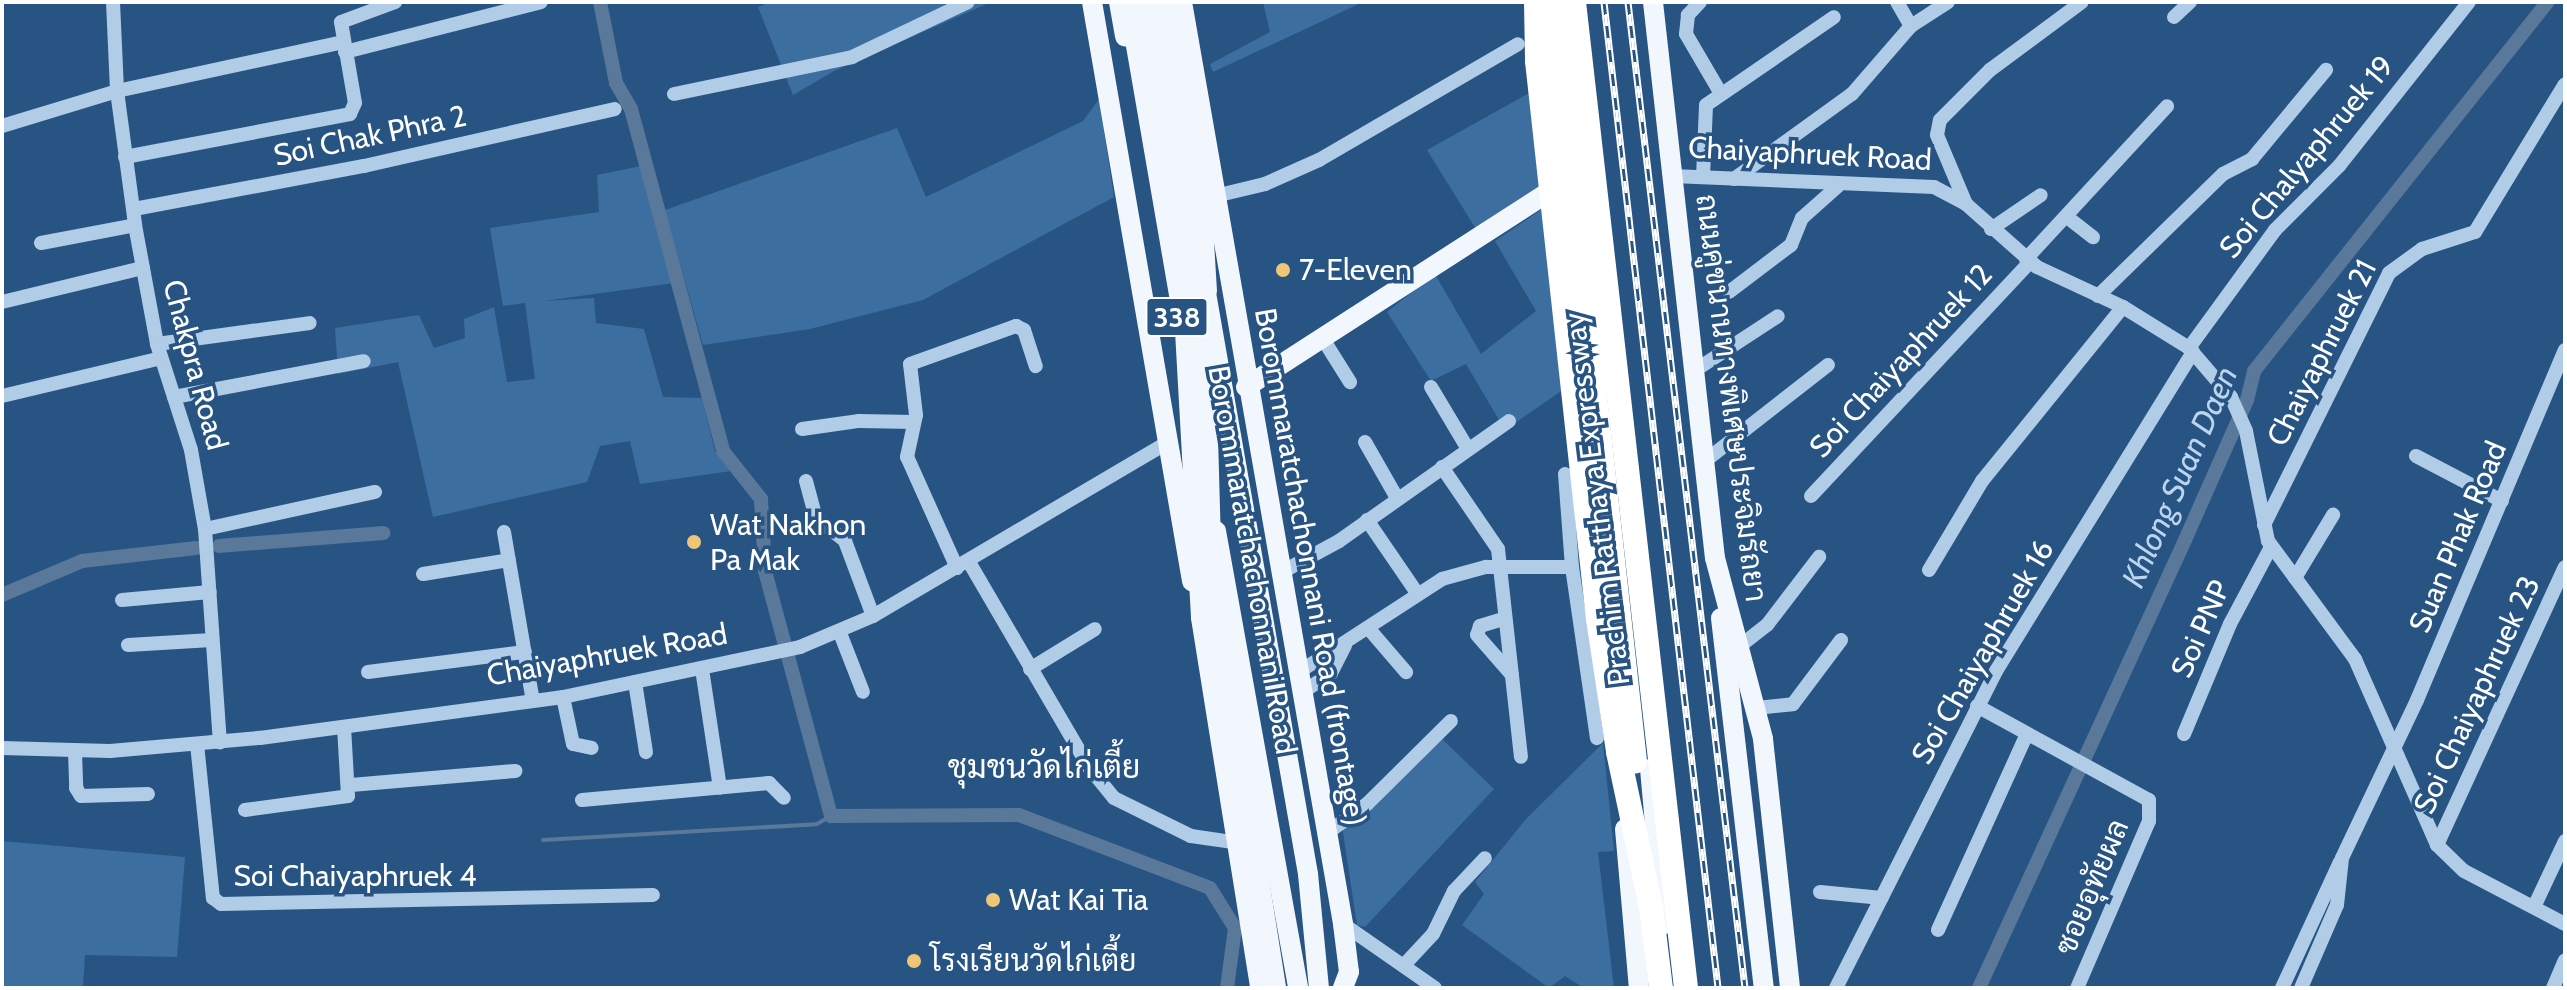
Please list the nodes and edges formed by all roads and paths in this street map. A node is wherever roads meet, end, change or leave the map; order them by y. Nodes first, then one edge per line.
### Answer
1 (113, 2) edge
2 (395, 2) edge
3 (541, 2) edge
4 (968, 2) edge
5 (1092, 2) edge
6 (1104, 2) edge
7 (1168, 2) edge
8 (1182, 2) edge
9 (1536, 2) edge
10 (1542, 2) edge
11 (1552, 2) edge
12 (1574, 2) edge
13 (1653, 2) edge
14 (1700, 2) edge
15 (1897, 2) edge
16 (1948, 2) edge
17 (2082, 2) edge
18 (2190, 2) edge
19 (2469, 2) edge
20 (1137, 4) edge
21 (1834, 17) dead end
22 (2174, 17) dead end
23 (1911, 26) junction
24 (1518, 44) dead end
25 (344, 47) junction
26 (2326, 70) dead end
27 (2565, 84) edge
28 (117, 91) junction
29 (674, 94) dead end
30 (1721, 94) junction
31 (2167, 106) dead end
32 (615, 109) dead end
33 (2, 126) edge
34 (125, 157) junction
35 (1567, 162) junction
36 (1672, 176) junction
37 (1703, 177) junction
38 (1734, 179) junction
39 (1561, 184) junction
40 (1838, 186) junction
41 (2041, 195) dead end
42 (1215, 196) junction
43 (1581, 197) junction
44 (1966, 204) junction
45 (134, 209) junction
46 (2067, 217) junction
47 (135, 225) junction
48 (1991, 229) junction
49 (2093, 237) dead end
50 (41, 243) dead end
51 (2028, 261) junction
52 (143, 268) junction
53 (1729, 292) dead end
54 (2098, 296) junction
55 (2, 302) edge
56 (2123, 307) junction
57 (1778, 316) dead end
58 (310, 323) dead end
59 (1323, 339) junction
60 (2191, 350) junction
61 (2565, 350) edge
62 (159, 351) junction
63 (364, 361) dead end
64 (1206, 365) junction
65 (1828, 365) dead end
66 (1036, 366) dead end
67 (1694, 371) junction
68 (1350, 382) dead end
69 (1246, 387) junction
70 (1431, 387) dead end
71 (2, 396) edge
72 (174, 397) junction
73 (1509, 421) dead end
74 (914, 422) junction
75 (802, 429) dead end
76 (1254, 431) junction
77 (1170, 441) junction
78 (1365, 442) dead end
79 (1468, 449) junction
80 (2416, 456) dead end
81 (1705, 461) junction
82 (1442, 467) junction
83 (1565, 474) dead end
84 (806, 481) dead end
85 (1191, 481) junction
86 (375, 492) dead end
87 (1811, 496) dead end
88 (1397, 498) junction
89 (2502, 501) junction
90 (2333, 515) dead end
91 (1367, 520) junction
92 (2264, 526) junction
93 (205, 529) junction
94 (504, 532) dead end
95 (2271, 547) junction
96 (1819, 557) dead end
97 (1715, 558) junction
98 (509, 560) junction
99 (1189, 561) junction
100 (963, 565) junction
101 (1500, 567) junction
102 (1572, 567) junction
103 (2565, 567) edge
104 (1929, 570) dead end
105 (1282, 572) junction
106 (423, 574) dead end
107 (2295, 578) junction
108 (210, 592) junction
109 (1417, 593) junction
110 (122, 600) dead end
111 (1264, 612) junction
112 (873, 616) junction
113 (1729, 618) junction
114 (1503, 619) junction
115 (1095, 629) dead end
116 (1369, 629) junction
117 (1235, 632) junction
118 (840, 633) junction
119 (212, 640) junction
120 (1841, 640) dead end
121 (128, 645) dead end
122 (1740, 646) junction
123 (525, 652) junction
124 (1633, 666) junction
125 (702, 669) junction
126 (1030, 669) junction
127 (368, 672) dead end
128 (1406, 672) dead end
129 (1512, 675) junction
130 (635, 682) junction
131 (1301, 682) junction
132 (863, 692) dead end
133 (563, 697) junction
134 (533, 701) junction
135 (1977, 706) junction
136 (1757, 708) junction
137 (1451, 721) dead end
138 (344, 727) junction
139 (2027, 734) junction
140 (2184, 734) dead end
141 (1597, 738) dead end
142 (220, 742) junction
143 (197, 744) junction
144 (2396, 744) junction
145 (2, 748) edge
146 (592, 748) dead end
147 (75, 752) junction
148 (646, 752) dead end
149 (1521, 757) dead end
150 (515, 771) dead end
151 (351, 785) junction
152 (720, 788) junction
153 (148, 794) dead end
154 (784, 798) dead end
155 (582, 800) dead end
156 (245, 810) dead end
157 (1327, 833) junction
158 (2565, 841) edge
159 (1232, 842) junction
160 (2437, 845) junction
161 (1485, 858) dead end
162 (2342, 858) junction
163 (1308, 874) junction
164 (1820, 892) dead end
165 (653, 895) dead end
166 (1882, 898) junction
167 (1651, 907) junction
168 (2534, 907) junction
169 (1343, 924) junction
170 (2565, 924) edge
171 (1938, 930) dead end
172 (1287, 940) junction
173 (2565, 960) edge
174 (1405, 964) junction
175 (1258, 988) edge
176 (1276, 988) edge
177 (1291, 988) edge
178 (1298, 988) edge
179 (1319, 988) edge
180 (1334, 988) edge
181 (1343, 988) edge
182 (1435, 988) edge
183 (1639, 988) edge
184 (1650, 988) edge
185 (1661, 988) edge
186 (1670, 988) edge
187 (1686, 988) edge
188 (1764, 988) edge
189 (1772, 988) edge
190 (1790, 988) edge
191 (1836, 988) edge
192 (2077, 988) edge
193 (2282, 988) edge
194 (2301, 988) edge
195 (2553, 988) edge

1 - 28 street, Chakpra Road
2 - 25 street
3 - 25 street
4 - 29 street
5 - 77 main road, 338
6 - 85 main road, bridge
7 - 64 main road, bridge
8 - 42 main road, Borommaratchachonnani Road (frontage) / 338
9 - 167 highway, bridge
10 - 35 main road
11 - 167 highway, Prachim Ratthaya Expressway, bridge
12 - 187 highway, Prachim Ratthaya Expressway, bridge
13 - 36 main road, ถนนคู่ขนานทางพิเศษประจิมรัถยา
14 - 30 street
15 - 23 street
16 - 23 street
17 - 44 street
18 - 22 street
19 - 60 street, Soi Chalyaphruek 19
20 - 64 main road, bridge
20 - 85 main road, bridge
20 - 111 main road, Borommaratchachonnani Road / 338
20 - 117 main road, Borommaratchachonnani Road / 338
21 - 30 street
23 - 38 street
24 - 42 street
25 - 28 street
25 - 34 street
26 - 54 street
27 - 92 street, Chaiyaphruek 21
28 - 33 street
28 - 34 street, Chakpra Road
30 - 37 street
31 - 46 street, Soi Chaiyaphruek 12
32 - 45 street, Soi Chak Phra 2
34 - 45 street, Chakpra Road
35 - 39 main road
35 - 43 main road
36 - 37 street, Chaiyaphruek Road
36 - 67 main road, ถนนคู่ขนานทางพิเศษประจิมรัถยา
37 - 38 street, Chaiyaphruek Road
38 - 40 street, Chaiyaphruek Road
39 - 43 main road
39 - 59 main road
40 - 44 street, Chaiyaphruek Road
40 - 53 street
41 - 48 street
42 - 69 main road, Borommaratchachonnani Road (frontage) / 338
43 - 124 main road
43 - 186 main road
44 - 48 street, Chaiyaphruek Road
45 - 47 street, Chakpra Road
46 - 49 street
46 - 51 street, Soi Chaiyaphruek 12
47 - 50 street
47 - 52 street, Chakpra Road
48 - 51 street, Chaiyaphruek Road
51 - 54 street, Chaiyaphruek Road
51 - 87 street, Soi Chaiyaphruek 12
52 - 55 street
52 - 62 street, Chakpra Road
54 - 56 street, Chaiyaphruek Road
56 - 60 street, Chaiyaphruek Road
56 - 104 street
57 - 67 street
58 - 62 street
59 - 68 street
59 - 69 main road
60 - 92 street, Chaiyaphruek Road
60 - 135 street, Soi Chaiyaphruek 16
61 - 89 street, Suan Phak Road
62 - 71 street
62 - 72 street, Chakpra Road
63 - 72 street
64 - 176 main road, bridge
65 - 81 street
66 - 74 street
67 - 81 main road, ถนนคู่ขนานทางพิเศษประจิมรัถยา
69 - 76 main road, Borommaratchachonnani Road (frontage) / 338
70 - 79 street
72 - 93 street, Chakpra Road
73 - 79 street
74 - 75 street
74 - 100 street
76 - 105 main road, Borommaratchachonnani Road (frontage) / 338
76 - 111 main road
77 - 99 main road, 338
77 - 100 street, Chaiyaphruek Road
78 - 88 street
79 - 82 street
80 - 89 street
81 - 97 main road, ถนนคู่ขนานทางพิเศษประจิมรัถยา
82 - 88 street
82 - 101 street
83 - 102 street
84 - 112 street
85 - 175 main road, bridge
86 - 93 street
88 - 91 street
89 - 144 street, Suan Phak Road
90 - 107 street
91 - 105 street
91 - 109 street
92 - 95 street, Chaiyaphruek Road
93 - 108 street, Chakpra Road
94 - 98 street
95 - 107 street, Chaiyaphruek Road
95 - 140 street, Soi PNP
96 - 122 street
97 - 113 main road, ถนนคู่ขนานทางพิเศษประจิมรัถยา
97 - 188 main road
98 - 106 street
98 - 123 street
99 - 117 main road
99 - 159 main road, 338
100 - 112 street, Chaiyaphruek Road
100 - 126 street
101 - 102 street
101 - 109 street
101 - 114 street
102 - 141 street
103 - 160 street, Soi Chaiyaphruek 23
105 - 131 main road, Borommaratchachonnani Road (frontage) / 338
107 - 144 street, Chaiyaphruek Road
108 - 110 street
108 - 119 street, Chakpra Road
109 - 116 street
111 - 163 main road, Borommaratchachonnani Road / 338
112 - 118 street, Chaiyaphruek Road
113 - 122 main road, ถนนคู่ขนานทางพิเศษประจิมรัถยา
113 - 189 main road
114 - 129 street
114 - 129 street
115 - 126 street
116 - 128 street
116 - 131 street
117 - 172 main road, Borommaratchachonnani Road / 338
118 - 125 street, Chaiyaphruek Road
118 - 132 street
119 - 121 street
119 - 142 street, Chakpra Road
120 - 136 street
122 - 136 main road, ถนนคู่ขนานทางพิเศษประจิมรัถยา
123 - 127 street
123 - 134 street
124 - 183 main road
124 - 184 main road, bridge
125 - 130 street, Chaiyaphruek Road
125 - 152 street
126 - 159 street
129 - 149 street
130 - 133 street, Chaiyaphruek Road
130 - 148 street
131 - 157 main road, Borommaratchachonnani Road (frontage) / 338
133 - 134 street, Chaiyaphruek Road
133 - 146 street
134 - 138 street, Chaiyaphruek Road
135 - 139 street, ซอยอุทัยผล
135 - 166 street, Soi Chaiyaphruek 16
136 - 190 main road, ถนนคู่ขนานทางพิเศษประจิมรัถยา
137 - 157 street
138 - 142 street, Chaiyaphruek Road
138 - 151 street
139 - 171 street
139 - 192 street, ซอยอุทัยผล
142 - 143 street, Chaiyaphruek Road
143 - 147 street, Chaiyaphruek Road
143 - 165 street, Soi Chaiyaphruek 4
144 - 160 street, Chaiyaphruek Road
144 - 162 street, Suan Phak Road
145 - 147 street, Chaiyaphruek Road
147 - 153 street
150 - 151 street
151 - 156 street
152 - 154 street
152 - 155 street
157 - 169 main road, Borommaratchachonnani Road (frontage) / 338
158 - 168 street
159 - 175 main road, 338
160 - 168 street, Chaiyaphruek Road
161 - 174 street
162 - 193 street, Suan Phak Road
162 - 194 street
163 - 179 main road, Borommaratchachonnani Road / 338
163 - 180 main road
164 - 166 street
166 - 191 street, Soi Chaiyaphruek 16
167 - 185 highway, Prachim Ratthaya Expressway
168 - 170 street, Chaiyaphruek Road
169 - 174 street
169 - 181 main road, Borommaratchachonnani Road (frontage) / 338
172 - 177 main road
172 - 178 main road, Borommaratchachonnani Road / 338
173 - 195 street
174 - 182 street

